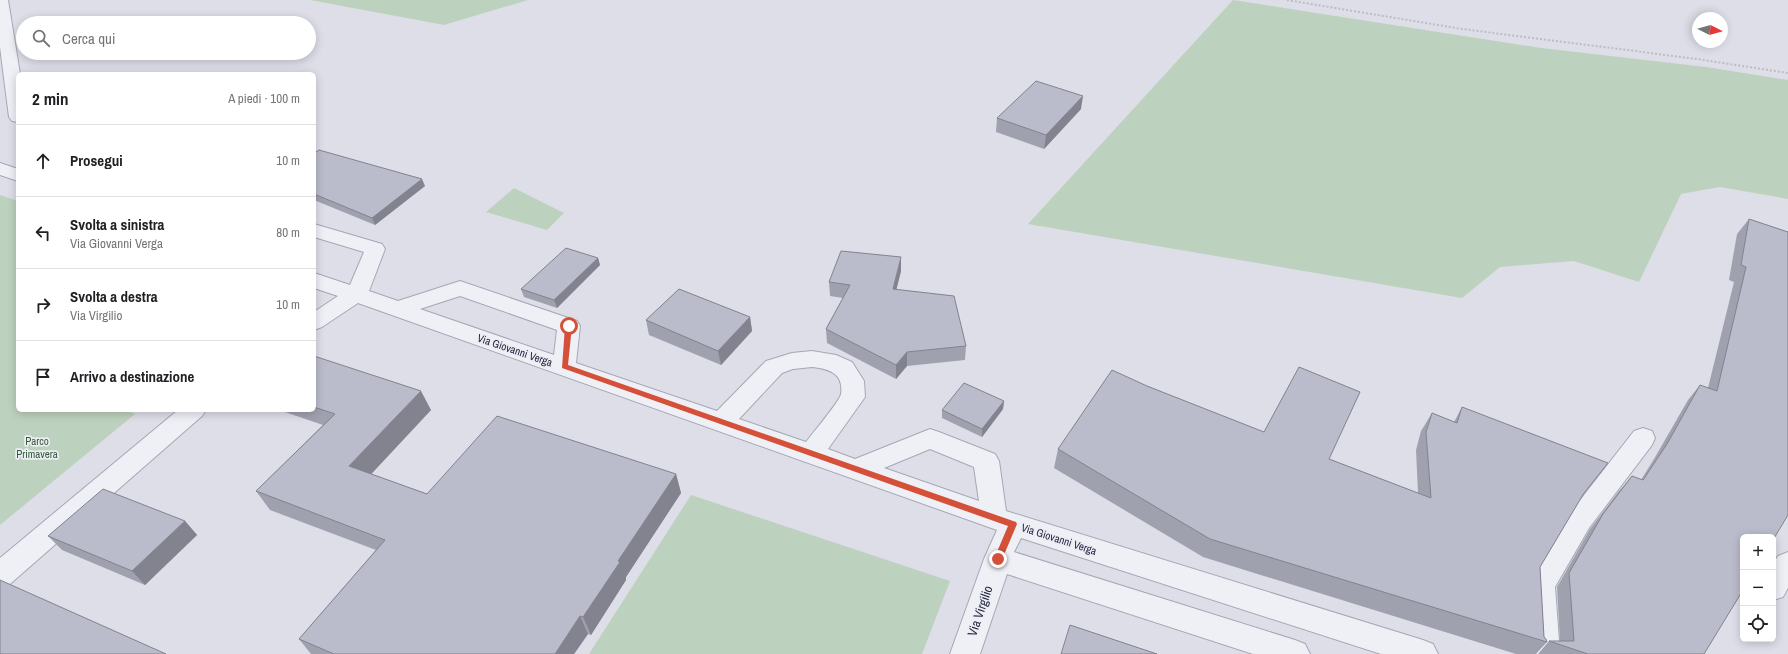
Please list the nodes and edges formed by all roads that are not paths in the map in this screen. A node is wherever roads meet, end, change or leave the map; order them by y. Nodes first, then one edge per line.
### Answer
1 (1, 0) edge
2 (16, 103) edge
3 (0, 169) edge
4 (16, 174) edge
5 (316, 231) edge
6 (316, 281) edge
7 (357, 294) junction
8 (398, 308) junction
9 (316, 321) edge
10 (564, 367) junction
11 (192, 412) edge
12 (721, 422) junction
13 (1644, 438) dead end
14 (811, 454) junction
15 (856, 469) junction
16 (1004, 521) junction
17 (998, 559) junction
18 (1788, 564) edge
19 (0, 575) edge
20 (1776, 583) edge
21 (965, 654) edge
22 (1296, 654) edge
23 (1423, 654) edge
24 (1545, 654) edge

1 - 2 street
3 - 4 street
5 - 7 street
6 - 7 street, Via Giovanni Verga
7 - 8 street, Via Giovanni Verga
7 - 9 street
8 - 10 street, Via Giovanni Verga
8 - 10 street
10 - 12 street, Via Giovanni Verga
11 - 19 street
12 - 14 street, Via Giovanni Verga
12 - 14 street
13 - 24 street
14 - 15 street, Via Giovanni Verga
15 - 16 street, Via Giovanni Verga
15 - 16 street
16 - 17 street, Via Virgilio
16 - 23 street, Via Giovanni Verga
17 - 21 street, Via Virgilio
17 - 22 street
18 - 20 street

